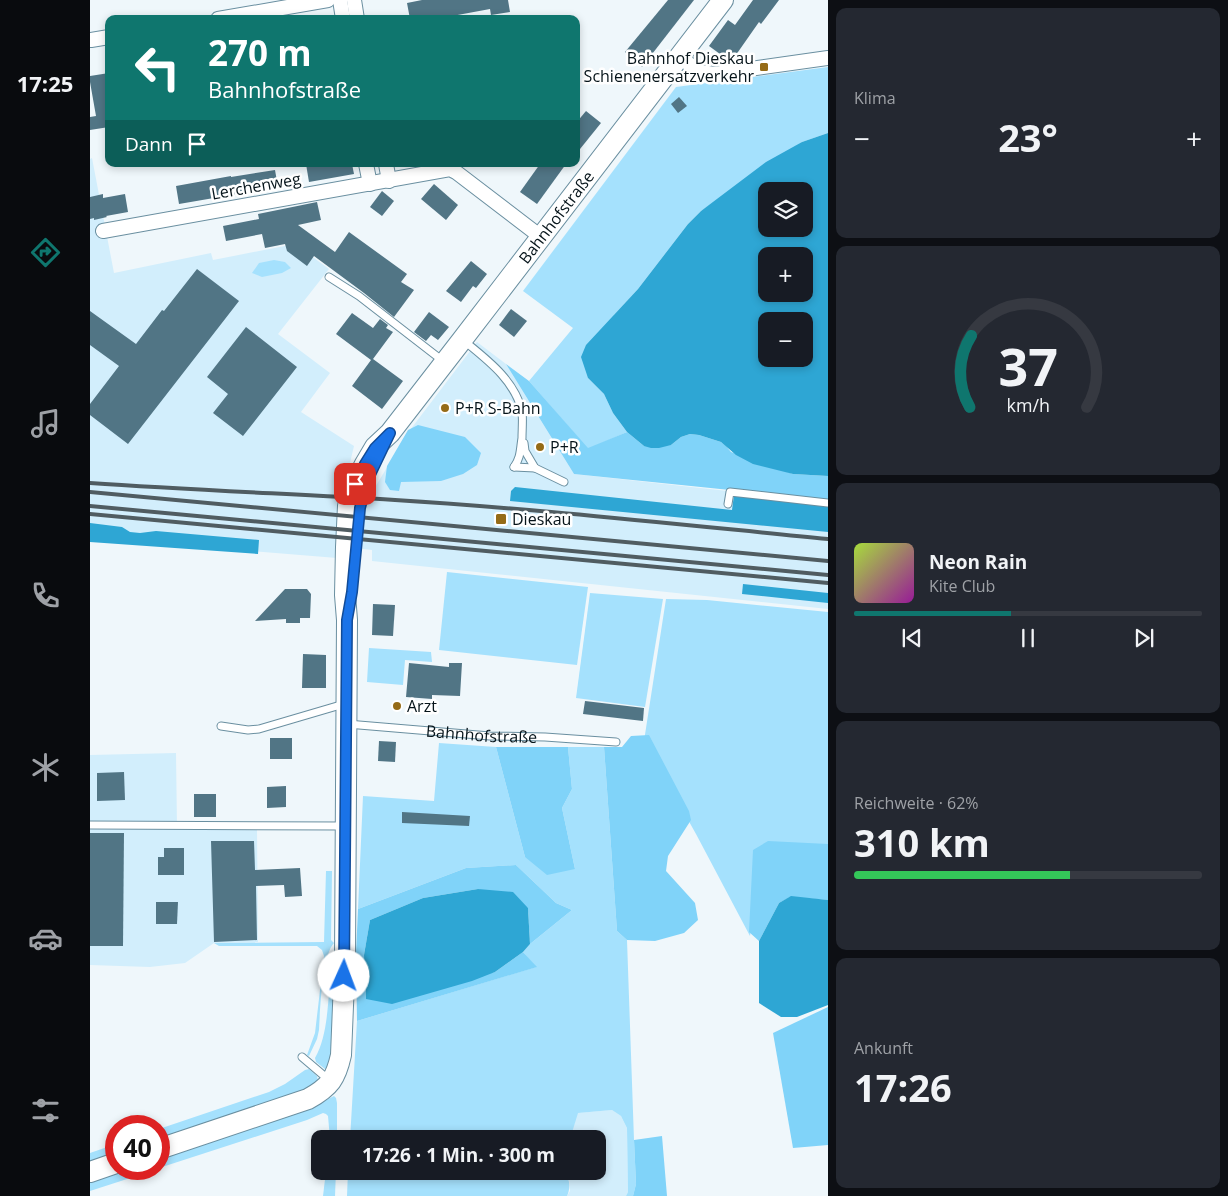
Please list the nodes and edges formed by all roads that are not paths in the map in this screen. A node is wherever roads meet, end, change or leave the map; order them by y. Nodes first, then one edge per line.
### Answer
1 (328, 0) edge
2 (340, 0) edge
3 (354, 0) edge
4 (723, 0) edge
5 (241, 15) edge
6 (342, 15) edge
7 (356, 15) edge
8 (105, 38) edge
9 (91, 40) edge
10 (680, 58) junction
11 (828, 58) edge
12 (367, 167) edge
13 (387, 167) edge
14 (389, 181) junction
15 (370, 184) junction
16 (103, 231) dead end
17 (540, 237) junction
18 (329, 277) dead end
19 (462, 340) junction
20 (445, 362) junction
21 (522, 432) junction
22 (535, 468) junction
23 (564, 482) dead end
24 (828, 503) edge
25 (728, 504) dead end
26 (347, 704) junction
27 (346, 723) junction
28 (221, 726) dead end
29 (616, 742) dead end
30 (90, 825) edge
31 (346, 826) junction
32 (302, 1058) dead end
33 (331, 1082) junction
34 (170, 1145) edge
35 (105, 1167) edge
36 (90, 1172) edge

1 - 5 street
2 - 6 street
3 - 7 street
4 - 10 street, Bahnhofstraße
8 - 9 street
10 - 11 street
10 - 17 street, Bahnhofstraße
12 - 15 street
13 - 14 street
14 - 15 street, Lerchenweg
14 - 17 street, Lerchenweg
15 - 16 street, Lerchenweg
17 - 19 street, Bahnhofstraße
18 - 20 lane
19 - 20 street, Bahnhofstraße
19 - 21 lane
20 - 26 street, Bahnhofstraße
21 - 22 lane
21 - 22 lane
22 - 23 lane
24 - 25 lane
26 - 27 street, Bahnhofstraße
26 - 28 lane
27 - 29 lane, Bahnhofstraße
27 - 31 street, Bahnhofstraße
30 - 31 lane
31 - 33 street, Bahnhofstraße
32 - 33 lane
33 - 34 street
35 - 36 street

